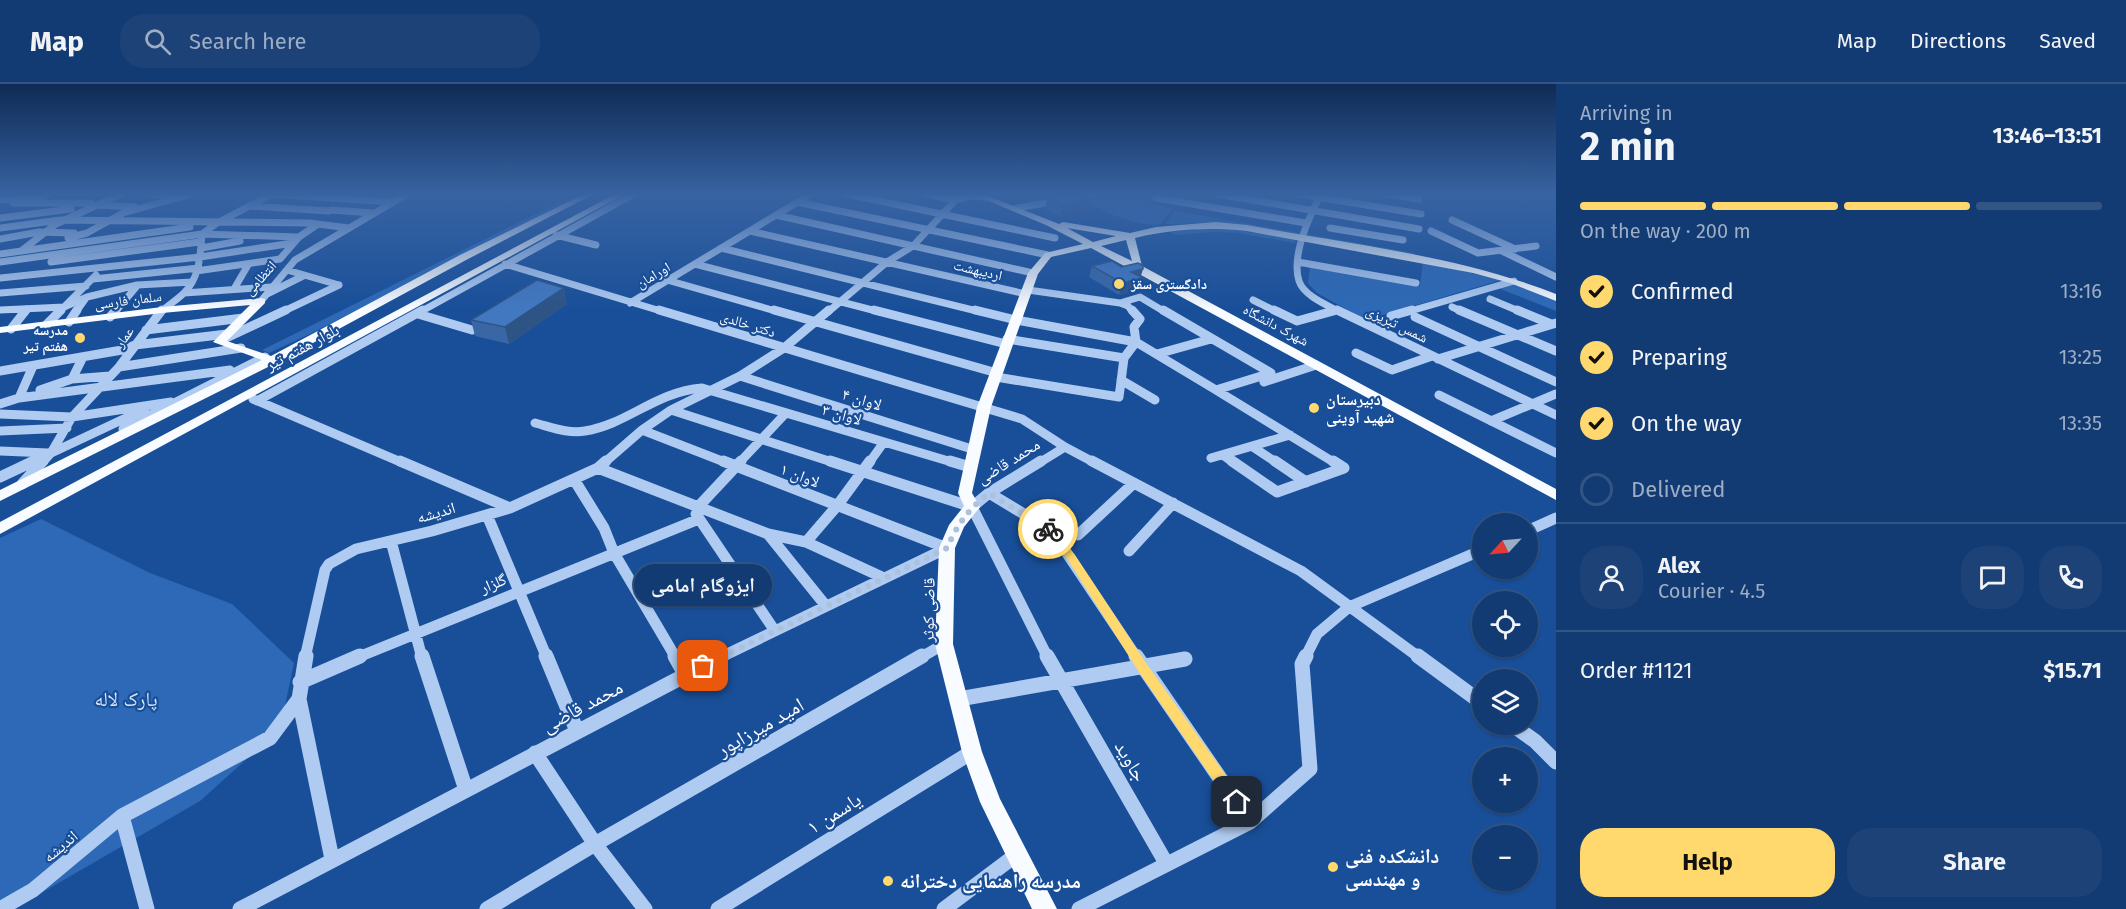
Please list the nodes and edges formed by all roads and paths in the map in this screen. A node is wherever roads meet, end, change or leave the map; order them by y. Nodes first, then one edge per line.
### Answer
1 (36, 232) edge
2 (39, 232) edge
3 (63, 232) edge
4 (144, 232) edge
5 (214, 232) edge
6 (306, 232) edge
7 (341, 232) edge
8 (513, 232) edge
9 (557, 232) edge
10 (747, 232) edge
11 (757, 232) edge
12 (853, 232) edge
13 (925, 232) edge
14 (950, 232) edge
15 (1000, 232) edge
16 (1054, 232) edge
17 (1071, 232) edge
18 (1109, 232) edge
19 (1145, 232) edge
20 (1266, 232) edge
21 (1304, 232) edge
22 (1360, 232) edge
23 (1434, 232) edge
24 (1479, 232) edge
25 (87, 233) joint
26 (1363, 233) joint
27 (554, 234) junction
28 (1130, 236) junction
29 (299, 237) junction
30 (1303, 238) junction
31 (0, 239) edge
32 (1403, 240) dead end
33 (240, 241) dead end
34 (292, 244) junction
35 (1094, 244) junction
36 (596, 245) dead end
37 (913, 246) junction
38 (1536, 246) dead end
39 (721, 248) junction
40 (22, 249) junction
41 (1052, 249) junction
42 (1515, 249) junction
43 (1500, 250) junction
44 (118, 253) junction
45 (0, 254) edge
46 (199, 255) junction
47 (258, 256) dead end
48 (0, 262) edge
49 (887, 262) junction
50 (1298, 262) junction
51 (505, 264) junction
52 (695, 264) junction
53 (1550, 264) dead end
54 (248, 265) junction
55 (1137, 266) junction
56 (1535, 266) junction
57 (102, 268) junction
58 (0, 269) edge
59 (287, 270) junction
60 (1033, 273) junction
61 (303, 276) junction
62 (1556, 277) edge
63 (0, 278) edge
64 (93, 279) junction
65 (667, 280) junction
66 (864, 281) junction
67 (1514, 281) junction
68 (192, 282) junction
69 (1416, 283) dead end
70 (137, 285) junction
71 (87, 286) junction
72 (271, 287) junction
73 (234, 290) junction
74 (1027, 292) junction
75 (0, 293) edge
76 (184, 293) junction
77 (87, 297) junction
78 (264, 298) junction
79 (1556, 298) edge
80 (1490, 299) dead end
81 (840, 300) junction
82 (1253, 300) dead end
83 (630, 303) junction
84 (1120, 303) junction
85 (64, 307) junction
86 (1452, 307) dead end
87 (27, 309) junction
88 (0, 310) edge
89 (162, 310) junction
90 (1337, 310) junction
91 (418, 314) junction
92 (1391, 316) dead end
93 (110, 317) junction
94 (1415, 317) dead end
95 (243, 318) junction
96 (1016, 320) junction
97 (69, 322) junction
98 (816, 322) junction
99 (1553, 323) edge
100 (47, 324) junction
101 (6, 329) edge
102 (146, 330) junction
103 (472, 330) edge
104 (1516, 334) junction
105 (223, 338) junction
106 (1211, 339) junction
107 (1007, 342) junction
108 (1136, 342) junction
109 (135, 345) junction
110 (1478, 346) junction
111 (242, 348) junction
112 (784, 348) junction
113 (1556, 351) edge
114 (1356, 352) dead end
115 (1157, 354) junction
116 (83, 357) junction
117 (1124, 358) junction
118 (1435, 358) junction
119 (269, 359) junction
120 (1316, 365) junction
121 (33, 366) junction
122 (119, 367) junction
123 (239, 369) junction
124 (0, 371) edge
125 (996, 375) junction
126 (110, 376) junction
127 (740, 376) junction
128 (72, 379) junction
129 (1121, 380) junction
130 (1556, 382) edge
131 (222, 386) junction
132 (100, 388) junction
133 (706, 391) junction
134 (1220, 393) junction
135 (1556, 394) edge
136 (1439, 395) dead end
137 (19, 398) junction
138 (252, 398) junction
139 (1155, 400) dead end
140 (177, 401) junction
141 (159, 403) junction
142 (0, 404) edge
143 (1532, 404) junction
144 (984, 408) junction
145 (671, 410) junction
146 (0, 414) edge
147 (785, 414) junction
148 (1556, 415) edge
149 (72, 417) junction
150 (1491, 421) junction
151 (535, 423) dead end
152 (67, 428) junction
153 (642, 430) junction
154 (0, 431) edge
155 (1290, 435) junction
156 (762, 439) junction
157 (884, 442) junction
158 (1065, 447) junction
159 (1253, 447) junction
160 (975, 450) junction
161 (0, 451) edge
162 (51, 453) junction
163 (1556, 453) edge
164 (1223, 455) junction
165 (1211, 458) dead end
166 (736, 466) junction
167 (970, 467) junction
168 (598, 468) junction
169 (862, 471) junction
170 (1, 476) edge
171 (575, 481) junction
172 (24, 482) junction
173 (1306, 482) junction
174 (1134, 483) junction
175 (1556, 490) edge
176 (989, 493) junction
177 (1556, 495) edge
178 (0, 496) edge
179 (1173, 503) junction
180 (837, 506) junction
181 (972, 507) junction
182 (510, 508) junction
183 (695, 510) junction
184 (487, 515) junction
185 (1556, 518) edge
186 (1538, 526) edge
187 (0, 529) edge
188 (768, 534) junction
189 (1078, 535) dead end
190 (391, 541) junction
191 (806, 542) junction
192 (947, 548) junction
193 (1129, 551) dead end
194 (614, 553) junction
195 (1472, 554) edge
196 (884, 578) junction
197 (518, 591) junction
198 (826, 606) junction
199 (1349, 607) junction
200 (775, 631) junction
201 (414, 633) junction
202 (944, 644) junction
203 (1185, 659) dead end
204 (1142, 666) junction
205 (685, 674) junction
206 (1059, 680) junction
207 (300, 682) junction
208 (1472, 696) edge
209 (299, 699) junction
210 (959, 699) junction
211 (577, 731) junction
212 (1527, 735) edge
213 (972, 752) junction
214 (535, 753) junction
215 (1556, 762) edge
216 (466, 790) junction
217 (122, 816) junction
218 (1250, 822) junction
219 (595, 844) junction
220 (1016, 855) junction
221 (332, 859) junction
222 (1166, 863) junction
223 (0, 909) edge
224 (147, 909) edge
225 (240, 909) edge
226 (487, 909) edge
227 (645, 909) edge
228 (718, 909) edge
229 (944, 909) edge
230 (1045, 909) edge
231 (1079, 909) edge

1 - 31 street
2 - 40 street
3 - 25 street
4 - 40 street
5 - 46 street
6 - 29 street
7 - 59 street, انتظامی
8 - 119 main road, بلوار هفتم تیر
9 - 27 street
10 - 39 street, اورامان
11 - 49 street, اردیبهشت
12 - 37 street
13 - 37 street, اندیشه
14 - 41 street
15 - 41 street
16 - 41 main road
17 - 35 main road, شهرک دانشگاه
18 - 28 main road
19 - 28 main road
20 - 30 main road
21 - 30 street, شمس تبریزی
22 - 26 street
23 - 43 street
24 - 42 street
25 - 40 street
26 - 32 street
27 - 36 street
27 - 51 street
27 - 138 main road, بلوار هفتم تیر
28 - 35 main road
28 - 55 main road
29 - 34 street
29 - 46 street
30 - 50 street, شمس تبریزی
30 - 67 main road
33 - 46 street
34 - 46 street
34 - 54 street
35 - 41 main road
35 - 55 main road, شهرک دانشگاه
37 - 49 street, اندیشه
37 - 60 street
38 - 42 street
39 - 52 street, اورامان
39 - 66 street
40 - 45 street
41 - 60 main road
42 - 43 street
43 - 56 street
44 - 46 street
44 - 57 street
44 - 58 street
46 - 47 street
46 - 48 street
46 - 54 street
46 - 57 street
46 - 64 street
46 - 68 street, عمار
49 - 66 street, اندیشه
49 - 74 street, اردیبهشت
50 - 69 street
50 - 90 street, شمس تبریزی
51 - 83 street, دکتر خالدی
51 - 91 street
52 - 65 street, اورامان
52 - 81 street
53 - 56 street
54 - 73 street
55 - 120 main road, شهرک دانشگاه
55 - 175 main road
56 - 62 street
57 - 63 street
57 - 64 street
59 - 61 street
59 - 72 street, انتظامی
60 - 74 main road
61 - 78 street
61 - 105 street
64 - 71 street
65 - 83 street, اورامان
65 - 98 street
66 - 81 street, اندیشه
66 - 96 street
67 - 79 main road
67 - 92 street
68 - 70 street
68 - 76 street, عمار
70 - 77 street
70 - 93 street
71 - 75 street
71 - 85 street
72 - 73 street
72 - 78 street, انتظامی
73 - 76 street
74 - 84 street, اردیبهشت
74 - 96 main road
76 - 89 street, عمار
77 - 85 street
77 - 97 street
78 - 89 main road, سلمان فارسی
78 - 95 main road, انتظامی
80 - 99 street
81 - 98 street, اندیشه
81 - 107 street
82 - 90 street
83 - 112 street, دکتر خالدی
84 - 106 street, اردیبهشت
84 - 108 street
85 - 87 street
85 - 100 street
86 - 104 street
87 - 88 street
87 - 101 street
89 - 93 main road, سلمان فارسی
89 - 102 street, عمار
90 - 118 street, شمس تبریزی
91 - 103 street
91 - 138 street
93 - 97 main road, سلمان فارسی
94 - 110 street
95 - 102 street
95 - 105 main road, انتظامی
96 - 107 main road
96 - 108 street
97 - 100 main road, سلمان فارسی
98 - 112 street, اندیشه
98 - 125 street
99 - 104 street
100 - 101 main road, سلمان فارسی
102 - 109 street, عمار
104 - 110 street
104 - 113 street
105 - 109 street
105 - 111 main road
106 - 115 street
106 - 134 street, اردیبهشت
107 - 117 street
107 - 125 main road
108 - 115 street
108 - 117 street
109 - 116 street
109 - 122 street, عمار
110 - 118 street
110 - 130 street
111 - 119 main road
111 - 122 street
112 - 127 street, اندیشه
112 - 144 street, دکتر خالدی
114 - 118 street
115 - 134 street
116 - 121 street
116 - 128 street
117 - 129 street
118 - 143 street, شمس تبریزی
119 - 123 street
119 - 131 main road, بلوار هفتم تیر
120 - 134 street
120 - 177 main road, شهرک دانشگاه
121 - 124 street
121 - 137 street
122 - 126 street, عمار
123 - 132 street
123 - 140 street
125 - 129 street
125 - 144 main road
126 - 128 street
126 - 132 street, عمار
127 - 133 street, اندیشه
127 - 160 street, لاوان ۴
128 - 137 street
129 - 139 street
131 - 138 main road
131 - 172 main road, بلوار هفتم تیر
132 - 137 street
132 - 149 street, عمار
133 - 145 street, اندیشه
133 - 147 street, لاوان ۳
133 - 151 street
134 - 155 street
135 - 143 street
136 - 150 street
137 - 142 street
138 - 182 street
138 - 187 main road, بلوار هفتم تیر
140 - 141 street
140 - 172 street
141 - 149 street
141 - 162 street
143 - 148 street, شمس تبریزی
143 - 150 street
144 - 158 street, دکتر خالدی
144 - 160 main road
145 - 153 street, اندیشه
145 - 156 street
146 - 149 street
147 - 156 street
147 - 157 street, لاوان ۳
149 - 152 street, عمار
150 - 163 street
152 - 154 street
152 - 162 street, عمار
153 - 166 street, لاوان ۱
153 - 168 street, اندیشه
155 - 159 street
155 - 173 street
156 - 166 street
156 - 169 street
157 - 167 street, لاوان ۳
157 - 169 street
158 - 174 street, دکتر خالدی
158 - 176 street, محمد قاضی
159 - 164 street
159 - 173 street
160 - 167 main road
161 - 162 street
162 - 170 street
162 - 172 street, عمار
164 - 165 street
164 - 173 street
166 - 180 street, لاوان ۱
166 - 183 street
167 - 181 main road
168 - 171 street, اندیشه
168 - 183 street
169 - 180 street
169 - 181 street
171 - 182 street, اندیشه
171 - 194 street
172 - 178 main road, بلوار هفتم تیر
174 - 179 street, دکتر خالدی
174 - 189 street
176 - 181 street, محمد قاضی
176 - 204 street
179 - 193 street
179 - 199 street, دکتر خالدی
180 - 191 street
180 - 192 street, لاوان ۱
181 - 192 main road, قاضی کوثر
181 - 206 street, جاوید
182 - 184 street, اندیشه
183 - 188 street
183 - 194 street, گلزار
183 - 200 street
184 - 190 street, اندیشه
184 - 197 street
185 - 186 street
188 - 191 street
188 - 198 street
190 - 201 street
190 - 207 street, اندیشه
191 - 196 street
192 - 196 street, محمد قاضی
192 - 202 main road, قاضی کوثر
194 - 197 street, گلزار
194 - 205 street
195 - 199 street
196 - 198 street, محمد قاضی
197 - 201 street, گلزار
197 - 211 street
198 - 200 street, محمد قاضی
199 - 208 street, دکتر خالدی
199 - 218 street
200 - 205 street, محمد قاضی
201 - 207 street, گلزار
201 - 216 street
202 - 210 main road, قاضی کوثر
202 - 219 street, امید میرزاپور
203 - 204 street
204 - 206 street
204 - 218 street
205 - 211 street, محمد قاضی
206 - 210 street
206 - 222 street, جاوید
207 - 209 street, اندیشه
209 - 217 street, اندیشه
209 - 221 street
210 - 213 main road, قاضی کوثر
211 - 214 street, محمد قاضی
212 - 215 street
213 - 220 main road, قاضی کوثر
213 - 228 street, یاسمن ۱
214 - 216 street, محمد قاضی
214 - 219 street
216 - 221 street, محمد قاضی
217 - 223 street, اندیشه
217 - 224 street
218 - 222 street
219 - 226 street, امید میرزاپور
219 - 227 street
220 - 229 street
220 - 230 main road, قاضی کوثر
221 - 225 street, محمد قاضی
222 - 231 street

